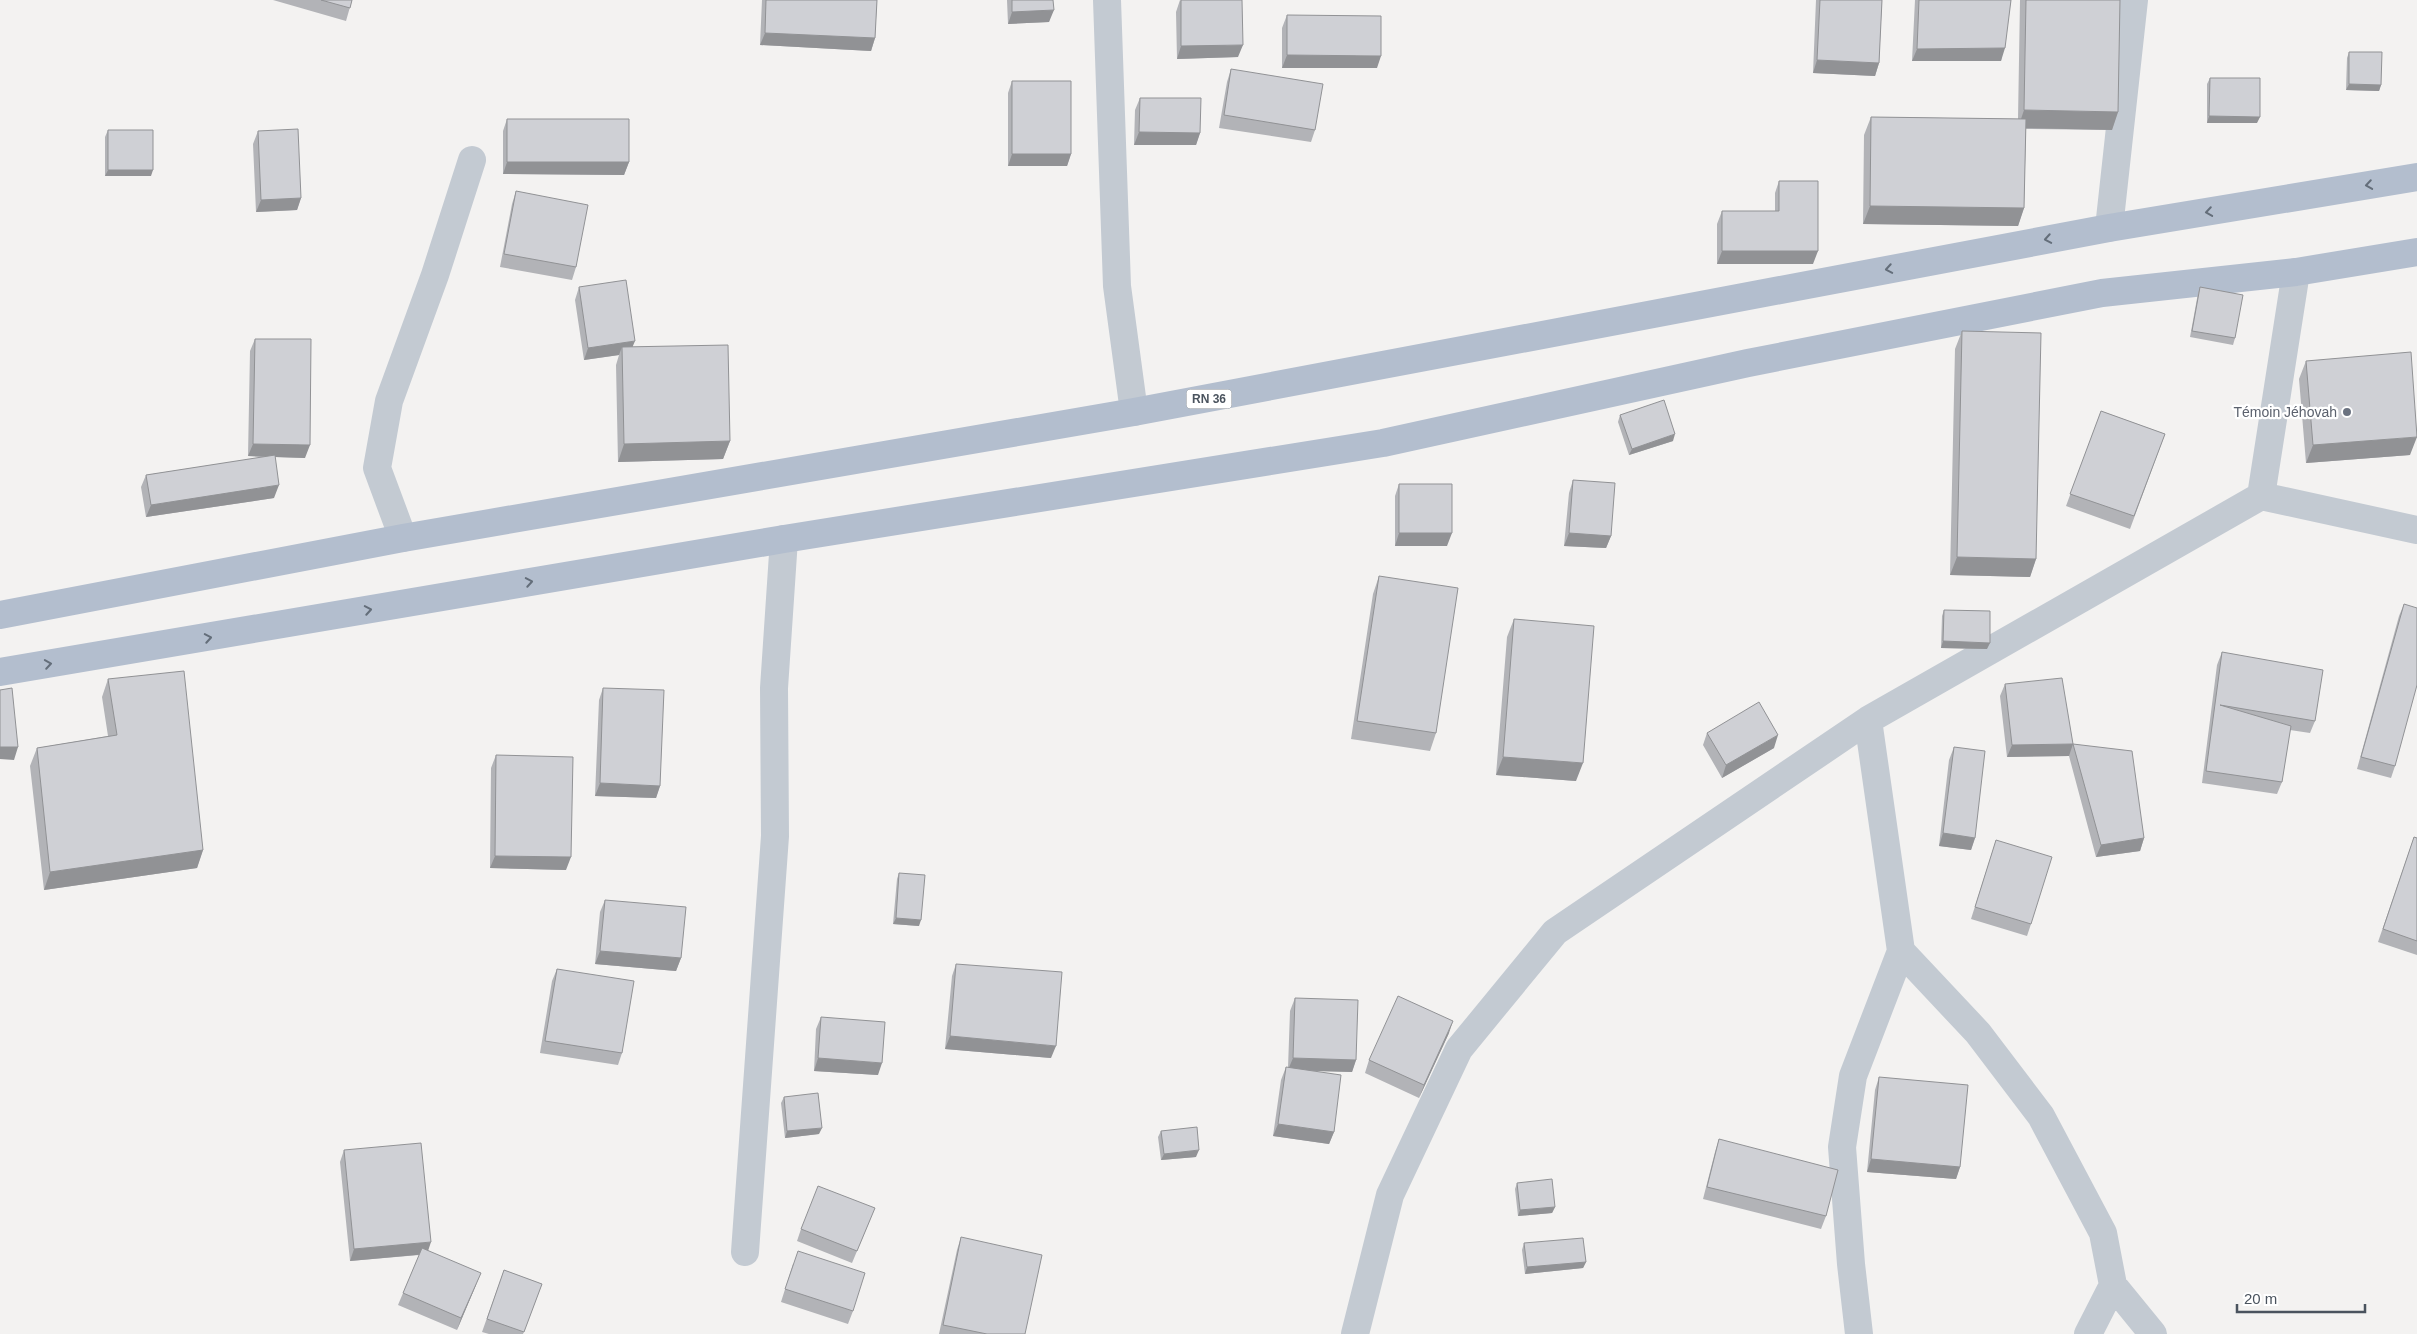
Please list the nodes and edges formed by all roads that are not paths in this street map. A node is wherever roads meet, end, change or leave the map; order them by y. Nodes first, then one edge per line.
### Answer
1 (1108, 0) edge
2 (2134, 0) edge
3 (472, 160) dead end
4 (2417, 177) edge
5 (2109, 228) junction
6 (2417, 252) edge
7 (2296, 272) junction
8 (1134, 412) junction
9 (2261, 496) junction
10 (2417, 530) edge
11 (403, 538) junction
12 (784, 539) junction
13 (0, 615) edge
14 (0, 672) edge
15 (1868, 720) junction
16 (1901, 951) junction
17 (745, 1252) dead end
18 (2113, 1285) junction
19 (1355, 1334) edge
20 (1859, 1334) edge
21 (2088, 1334) edge
22 (2153, 1334) edge

1 - 8 street
2 - 5 street
3 - 11 street
4 -> 5 main road, RN 36
5 -> 8 main road, RN 36
6 - 7 main road
7 - 9 street
7 - 12 main road
8 - 11 main road, RN 36
9 - 10 street
9 - 15 street
11 - 13 main road, RN 36
14 -> 12 main road
12 - 17 street
15 - 16 street
15 - 19 street
16 - 18 street
16 - 20 street
18 - 21 street
18 - 22 street

